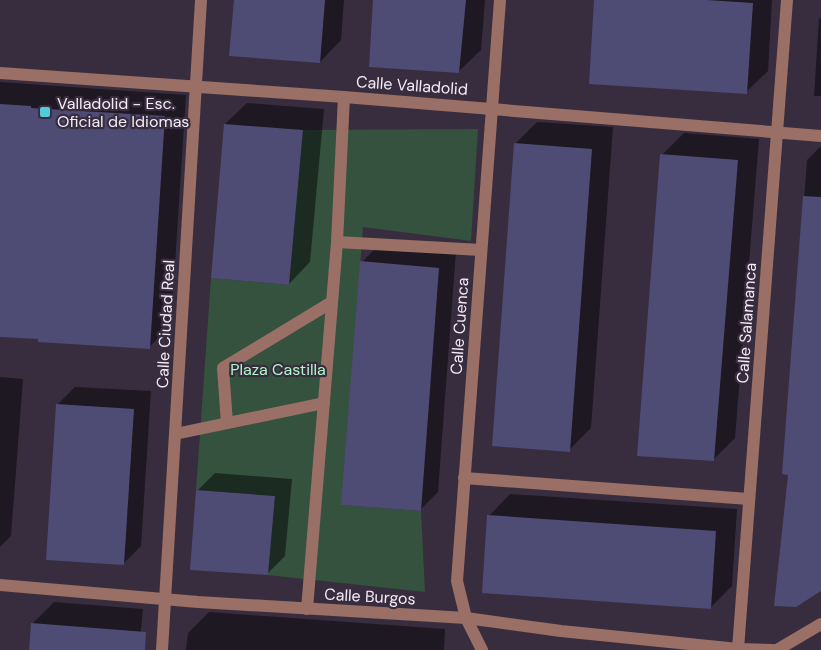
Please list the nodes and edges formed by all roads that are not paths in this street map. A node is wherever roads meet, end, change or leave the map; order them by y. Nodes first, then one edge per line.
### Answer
1 (201, 0) edge
2 (500, 0) edge
3 (787, 0) edge
4 (0, 73) edge
5 (195, 86) junction
6 (344, 97) junction
7 (492, 108) junction
8 (777, 133) junction
9 (821, 136) edge
10 (337, 242) junction
11 (481, 250) junction
12 (332, 302) junction
13 (324, 403) junction
14 (227, 423) junction
15 (175, 434) junction
16 (464, 478) junction
17 (749, 499) junction
18 (0, 585) edge
19 (165, 600) junction
20 (307, 609) junction
21 (466, 618) junction
22 (821, 624) edge
23 (739, 649) edge
24 (162, 650) edge
25 (482, 650) edge
26 (775, 650) edge

1 - 5 street, Calle Ciudad Real
2 - 7 street, Calle Cuenca
3 - 8 street, Calle Salamanca
4 - 5 street, Calle Valladolid
5 - 6 street, Calle Valladolid
5 - 15 street, Calle Ciudad Real
6 - 7 street, Calle Valladolid
6 - 10 street
7 - 8 street, Calle Valladolid
7 - 11 street, Calle Cuenca
8 - 9 street, Calle Valladolid
8 - 17 street, Calle Salamanca
10 - 11 street
10 - 12 street
11 - 16 street, Calle Cuenca
12 - 13 street
12 - 14 street
13 - 14 street
13 - 20 street
14 - 15 street
15 - 19 street, Calle Ciudad Real
16 - 17 street
16 - 21 street, Calle Cuenca
17 - 23 street, Calle Salamanca
18 - 19 street, Calle Burgos
19 - 20 street, Calle Burgos
19 - 24 street, Calle Ciudad Real
20 - 21 street, Calle Burgos
21 - 23 street, Calle Burgos
21 - 25 street, Calle Cuenca
22 - 26 street
23 - 26 street, Calle Burgos

